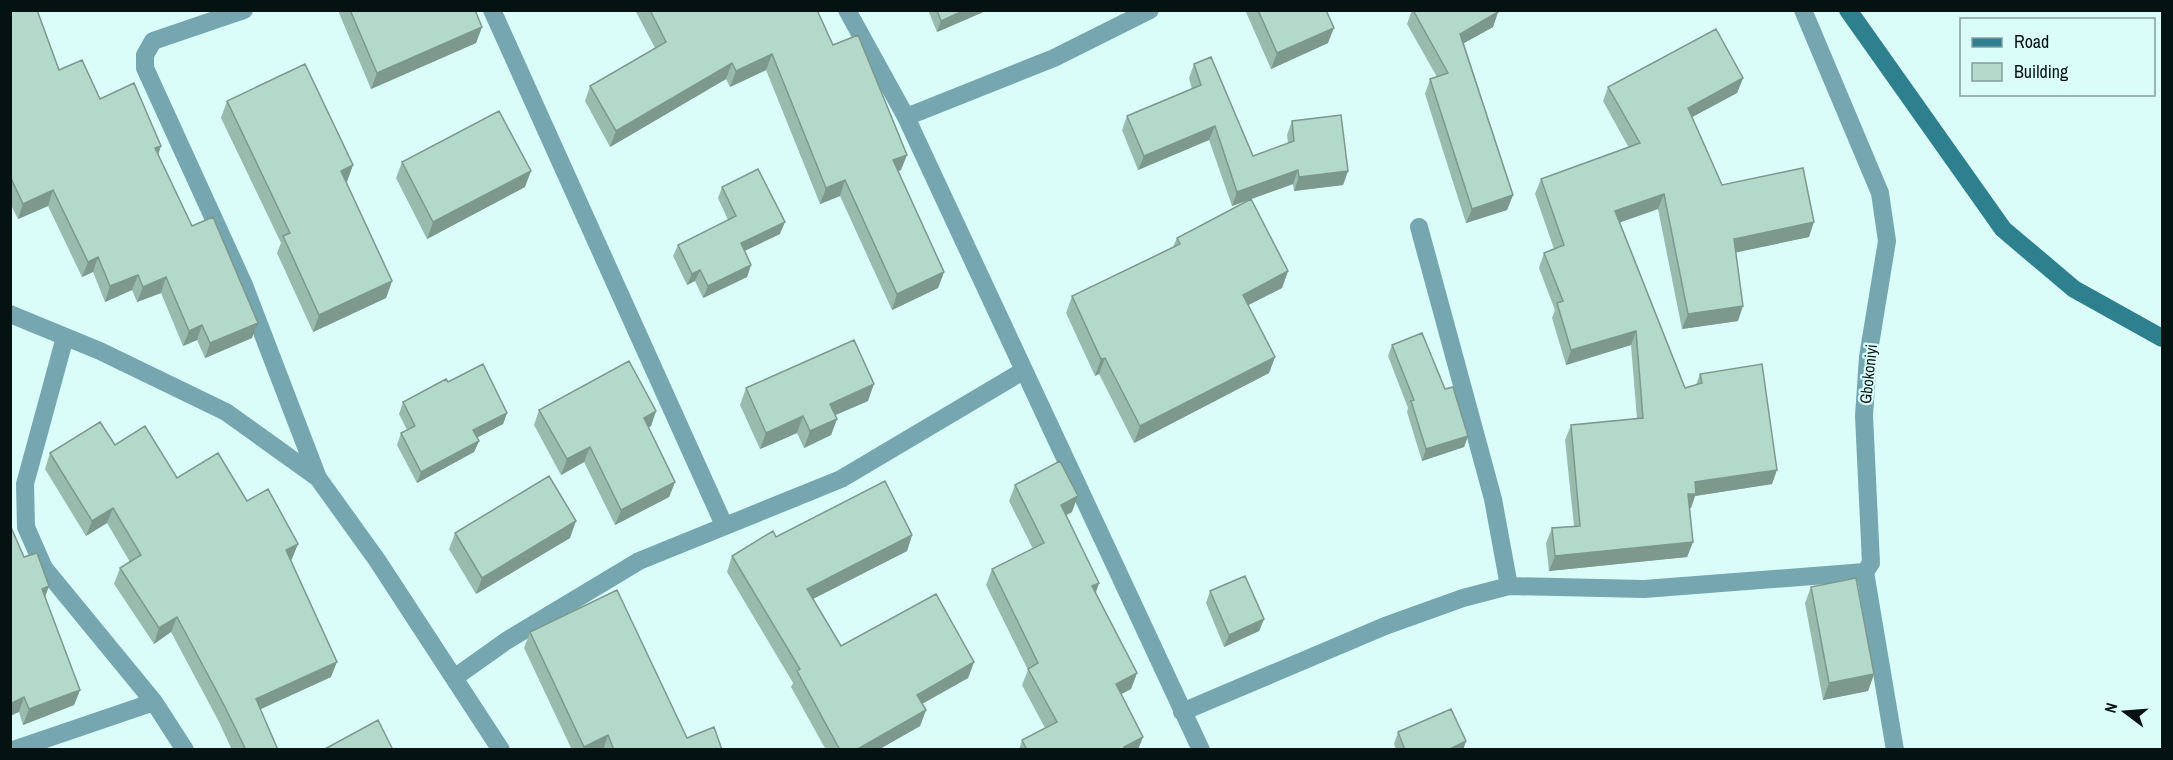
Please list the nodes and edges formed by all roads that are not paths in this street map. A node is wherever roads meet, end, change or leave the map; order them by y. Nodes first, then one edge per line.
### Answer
1 (244, 10) edge
2 (492, 10) edge
3 (847, 10) edge
4 (1150, 10) edge
5 (1803, 10) edge
6 (1848, 10) edge
7 (906, 117) junction
8 (1419, 227) dead end
9 (10, 314) edge
10 (65, 337) junction
11 (2163, 338) edge
12 (1023, 371) junction
13 (318, 478) junction
14 (724, 525) junction
15 (1865, 572) junction
16 (1509, 586) junction
17 (454, 678) junction
18 (154, 702) junction
19 (1182, 712) junction
20 (13, 750) edge
21 (185, 750) edge
22 (501, 750) edge
23 (1201, 750) edge
24 (1895, 750) edge

1 - 13 street
2 - 14 street
3 - 7 street
4 - 7 street
5 - 15 street, Gbokoniyi
6 - 11 main road
7 - 12 street
8 - 16 street
9 - 10 street
10 - 13 street
10 - 18 street
12 - 14 street
12 - 19 street
13 - 17 street
14 - 17 street
15 - 16 street
15 - 24 street, Gbokoniyi
16 - 19 street
17 - 22 street
18 - 20 street
18 - 21 street
19 - 23 street

